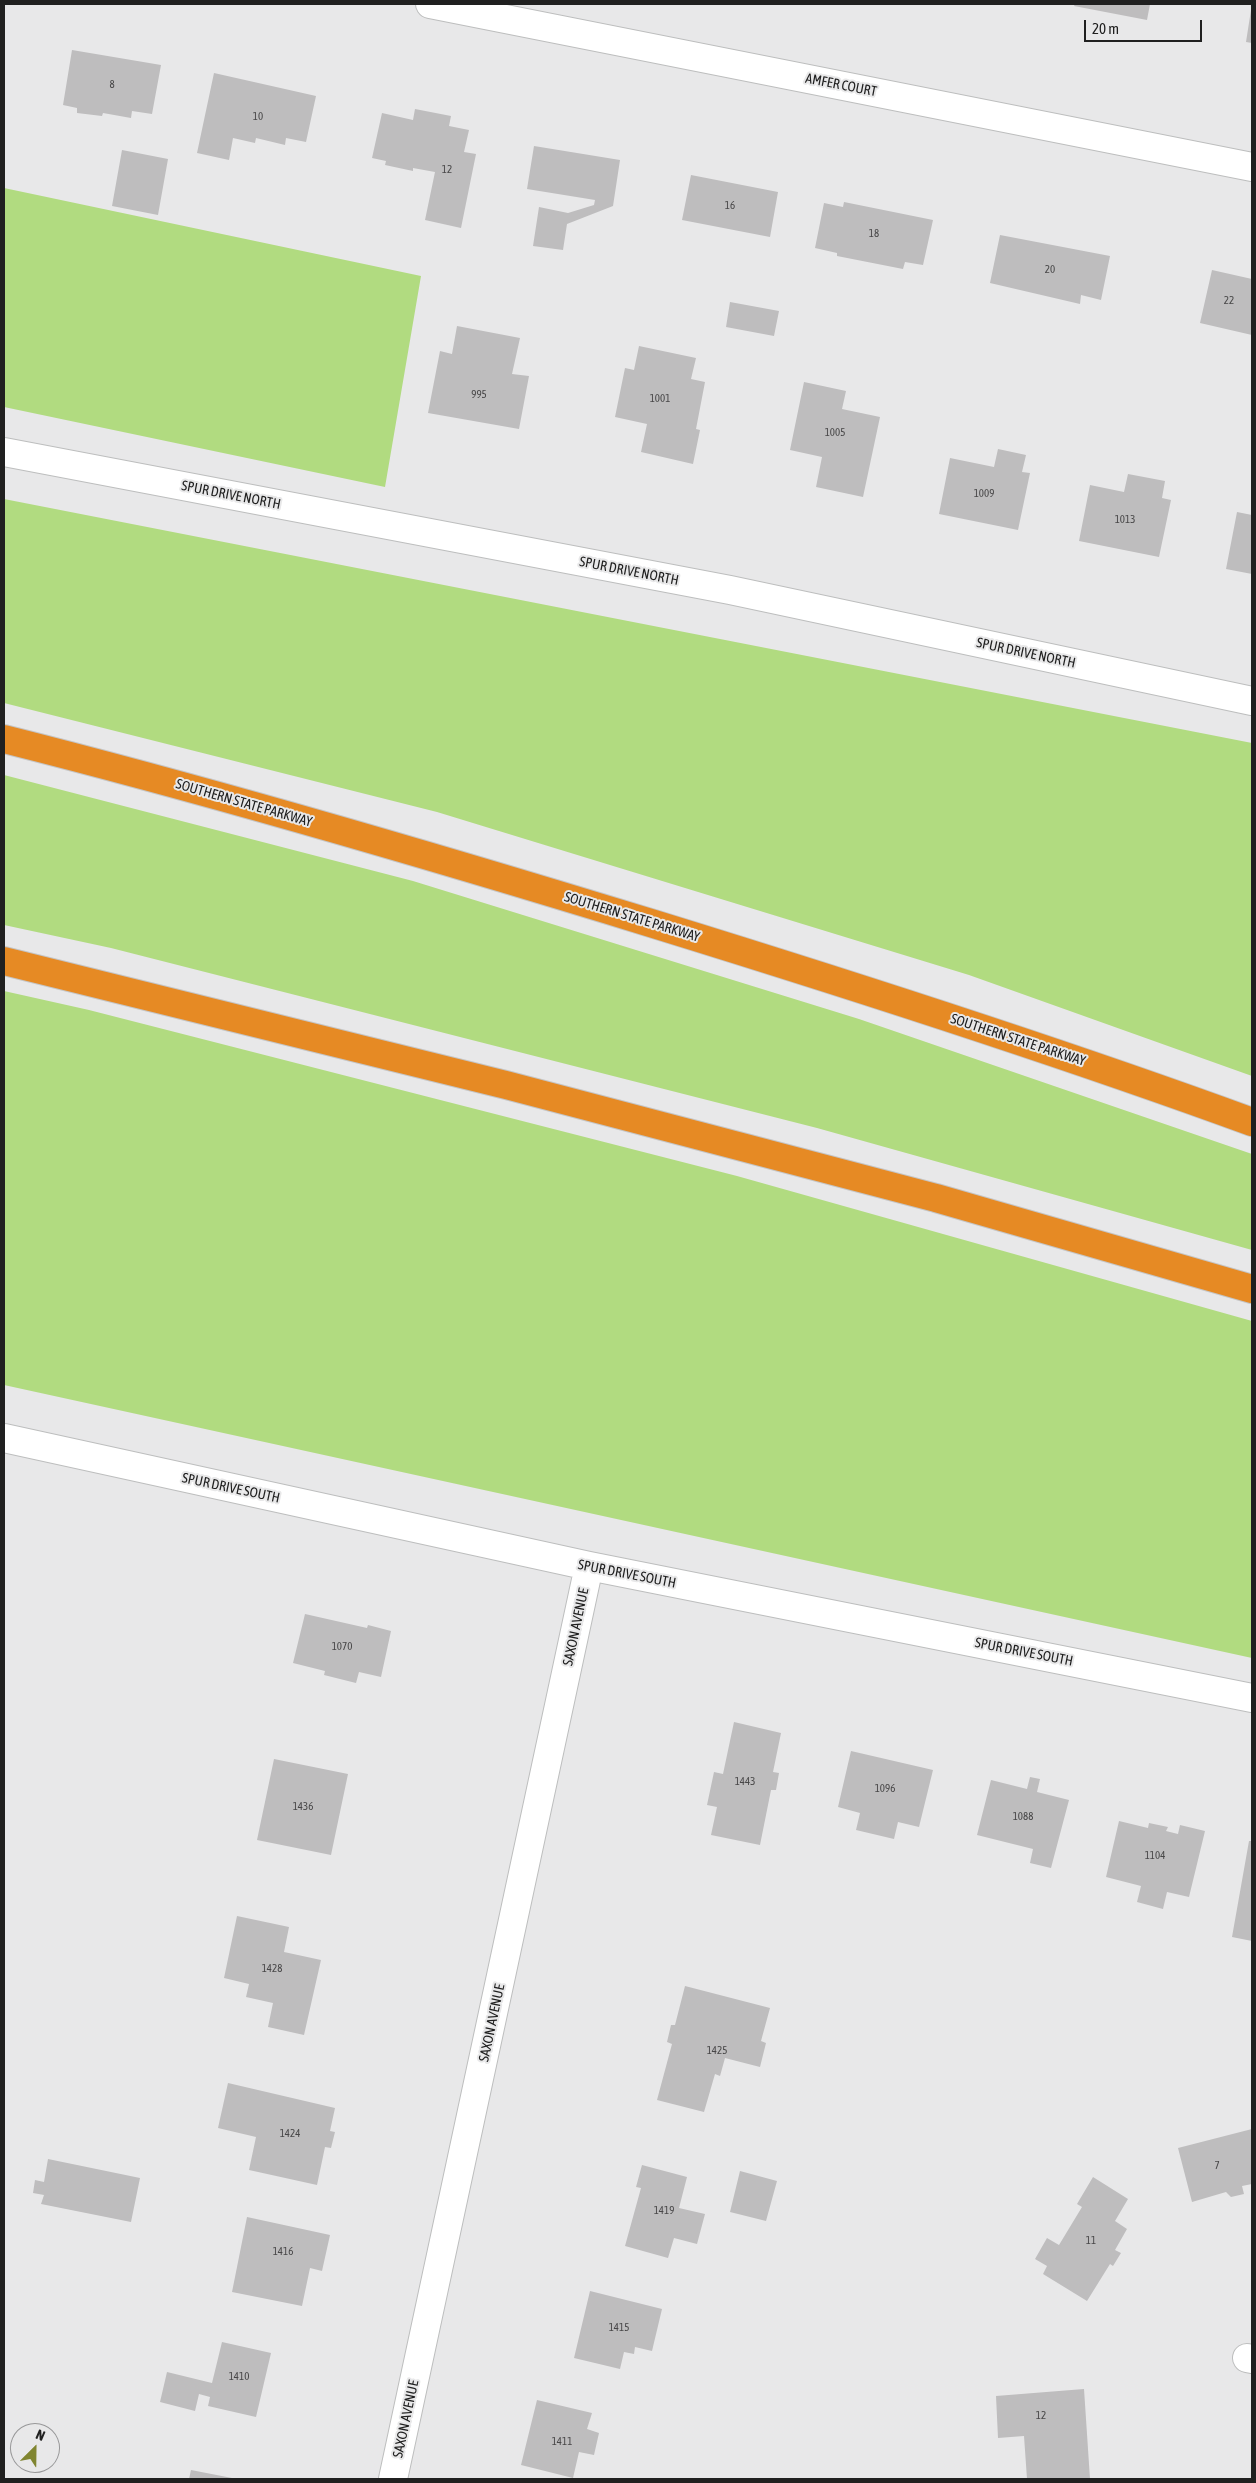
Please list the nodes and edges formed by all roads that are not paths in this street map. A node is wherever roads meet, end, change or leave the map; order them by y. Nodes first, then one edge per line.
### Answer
1 (430, 4) edge
2 (1252, 167) edge
3 (4, 452) edge
4 (1252, 701) edge
5 (4, 740) edge
6 (4, 961) edge
7 (1252, 1122) edge
8 (1252, 1289) edge
9 (4, 1438) edge
10 (589, 1566) junction
11 (1252, 1698) edge
12 (393, 2479) edge

1 - 2 street, AMFER COURT
3 - 4 street, SPUR DRIVE NORTH
5 - 7 highway, SOUTHERN STATE PARKWAY
6 - 8 highway
9 - 10 street, SPUR DRIVE SOUTH
10 - 11 street, SPUR DRIVE SOUTH
10 - 12 street, SAXON AVENUE

